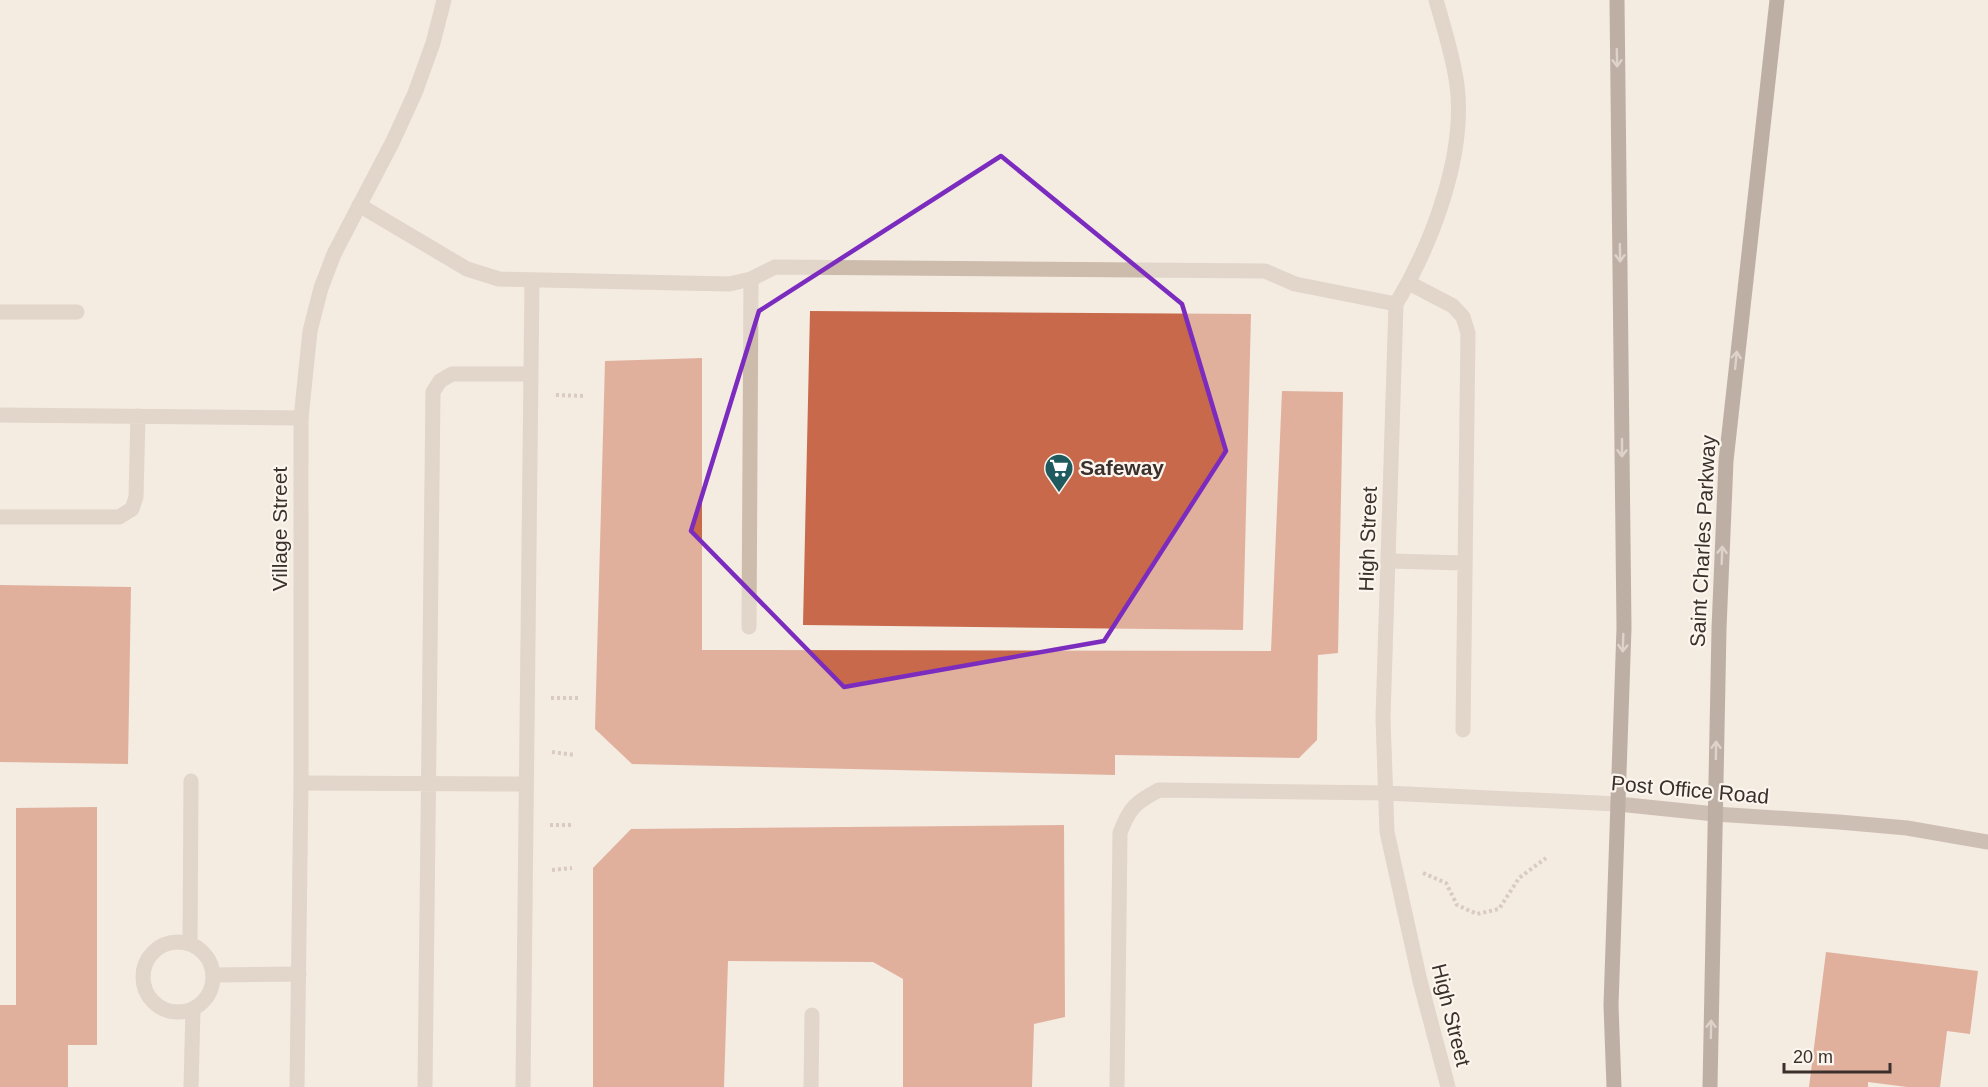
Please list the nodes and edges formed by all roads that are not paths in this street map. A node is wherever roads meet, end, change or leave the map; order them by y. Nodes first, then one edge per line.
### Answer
1 (444, 0) edge
2 (1436, 0) edge
3 (1617, 0) edge
4 (1777, 0) edge
5 (359, 205) junction
6 (751, 279) junction
7 (532, 281) junction
8 (1409, 283) junction
9 (1396, 304) junction
10 (0, 312) edge
11 (77, 312) dead end
12 (530, 374) junction
13 (0, 415) edge
14 (138, 416) junction
15 (302, 418) junction
16 (0, 517) edge
17 (1389, 561) junction
18 (1465, 563) junction
19 (749, 627) dead end
20 (1463, 730) dead end
21 (191, 781) dead end
22 (301, 783) junction
23 (428, 783) junction
24 (526, 784) junction
25 (1386, 793) junction
26 (1618, 804) junction
27 (1715, 814) junction
28 (1988, 842) edge
29 (190, 943) junction
30 (299, 974) junction
31 (213, 975) junction
32 (193, 1009) junction
33 (812, 1015) dead end
34 (191, 1087) edge
35 (297, 1087) edge
36 (425, 1087) edge
37 (523, 1087) edge
38 (811, 1087) edge
39 (1117, 1087) edge
40 (1448, 1087) edge
41 (1614, 1087) edge
42 (1710, 1087) edge

1 - 5 street, Village Street
2 - 8 street
3 -> 26 main road
27 -> 4 main road, Saint Charles Parkway
5 - 7 street
5 - 15 street, Village Street
6 - 7 street
6 - 9 street
6 - 19 street
7 - 12 street
8 - 9 street
8 - 18 street
9 - 17 street, High Street
10 - 11 street
12 - 23 street
12 - 24 street
13 - 14 street
14 - 15 street
14 - 16 street
15 - 22 street, Village Street
17 - 18 street
17 - 25 street, High Street
18 - 20 street
21 - 29 street
22 - 23 street
22 - 30 street, Village Street
23 - 24 street
23 - 36 street
24 - 37 street
25 - 26 street, Post Office Road
25 - 39 street, Post Office Road
25 - 40 street, High Street
26 - 27 street, Post Office Road
26 - 41 main road
27 - 28 street, Post Office Road
42 -> 27 main road, Saint Charles Parkway
29 - 31 street
29 - 32 street
30 - 31 street
30 - 35 street, Village Street
31 - 32 street
32 - 34 street
33 - 38 street

